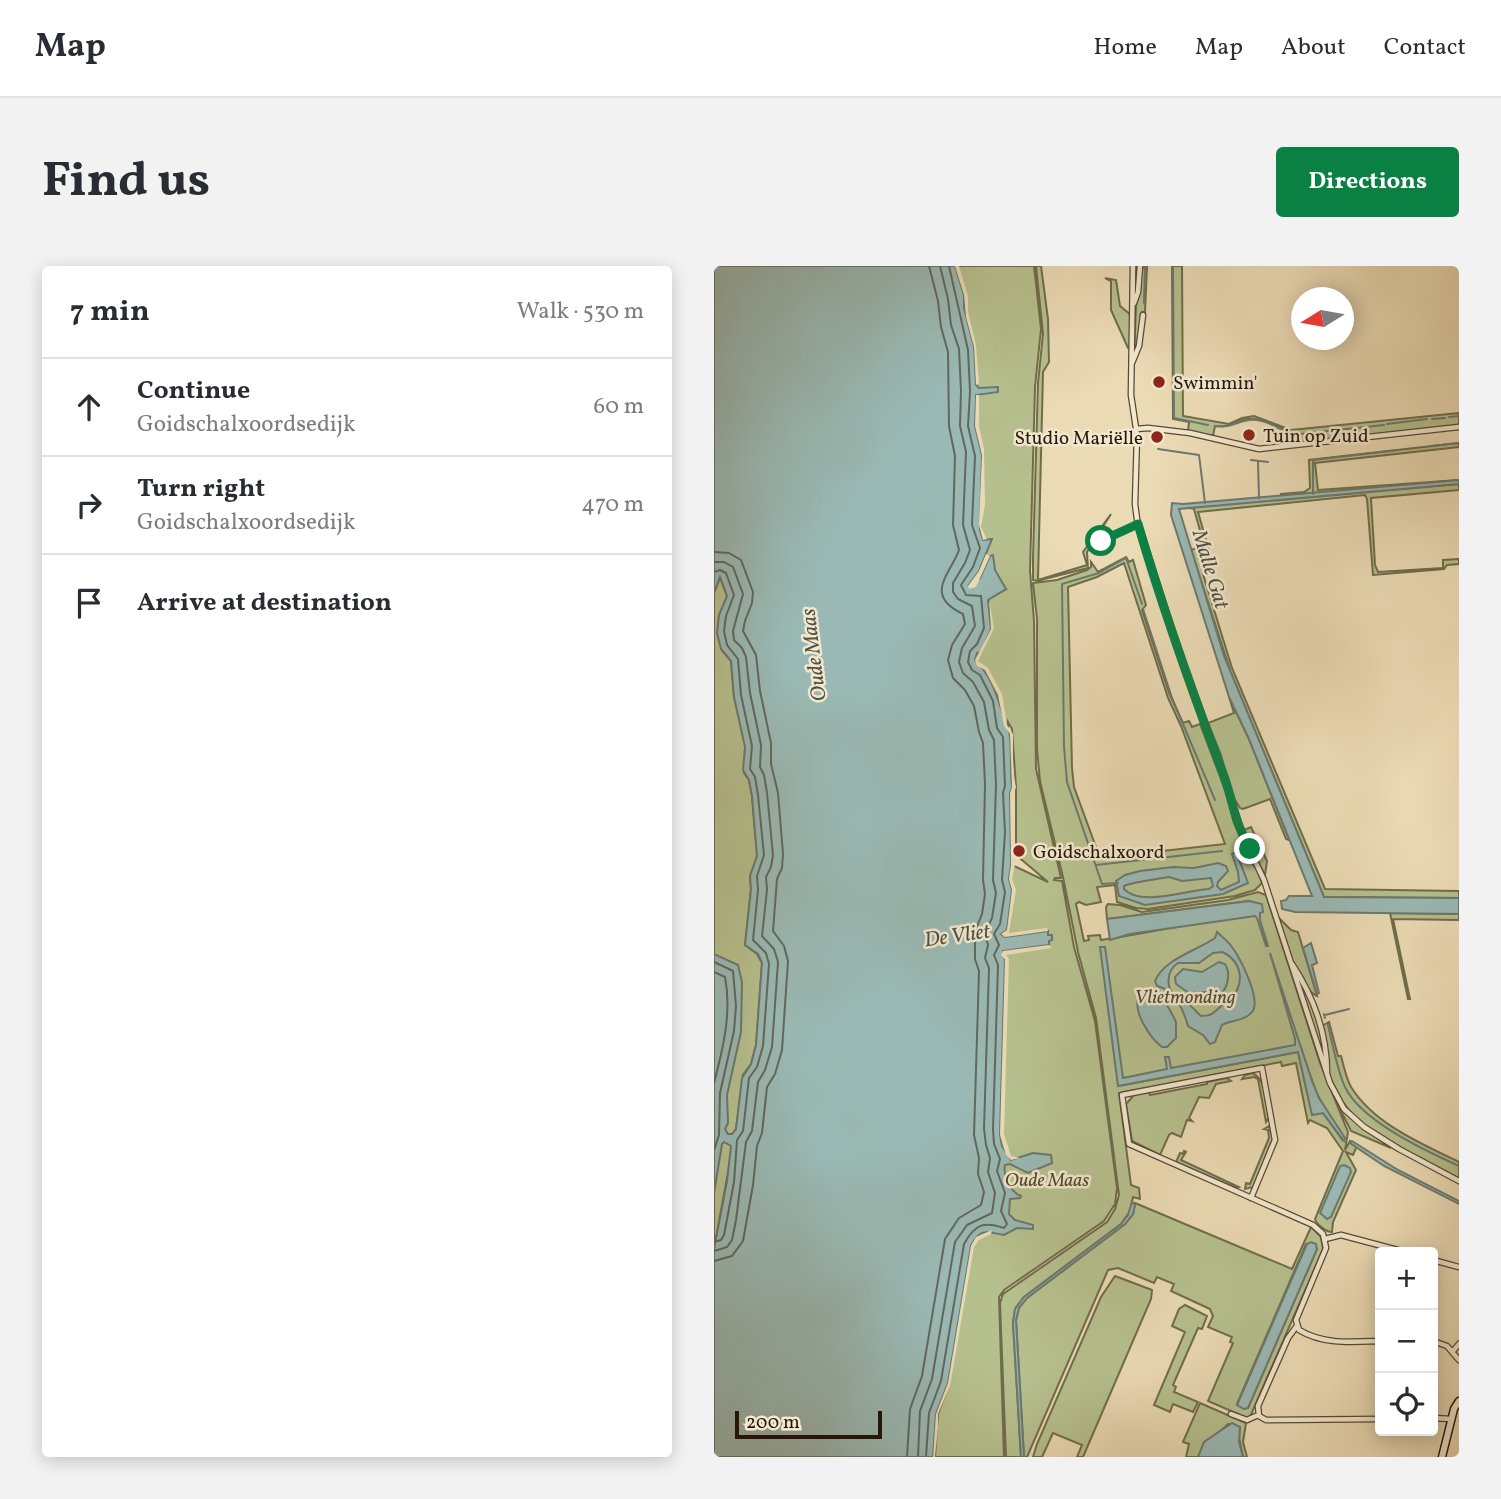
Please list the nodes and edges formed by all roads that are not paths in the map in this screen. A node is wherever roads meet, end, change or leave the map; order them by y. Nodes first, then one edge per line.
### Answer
1 (1133, 266) edge
2 (1140, 266) edge
3 (1134, 305) junction
4 (1143, 315) dead end
5 (1132, 364) junction
6 (1459, 427) edge
7 (1136, 429) junction
8 (1138, 524) junction
9 (1101, 541) dead end
10 (1289, 959) junction
11 (1327, 1078) junction
12 (1459, 1181) edge
13 (1251, 1198) junction
14 (1325, 1239) junction
15 (1385, 1247) edge
16 (1438, 1261) edge
17 (1459, 1267) edge
18 (1296, 1327) junction
19 (1375, 1341) edge
20 (1438, 1344) edge
21 (1459, 1344) edge
22 (1453, 1351) junction
23 (1459, 1360) edge
24 (1459, 1401) edge
25 (1459, 1409) edge
26 (1231, 1414) dead end
27 (1258, 1415) junction
28 (1438, 1418) edge
29 (1453, 1418) junction
30 (1375, 1419) edge
31 (1442, 1457) edge

1 - 3 street
2 - 3 street
3 - 5 street
4 - 5 street
5 - 7 street
6 - 7 street
7 - 8 street
8 - 9 street
8 - 10 street
10 - 11 street
10 - 11 street
11 - 12 street
13 - 13 street
13 - 14 street
14 - 15 street
14 - 18 street
16 - 17 street
18 - 19 street
18 - 27 street
20 - 22 street
21 - 22 street
22 - 23 street
24 - 29 street
25 - 29 street
26 - 27 street
27 - 30 street
28 - 29 street
29 - 31 street

